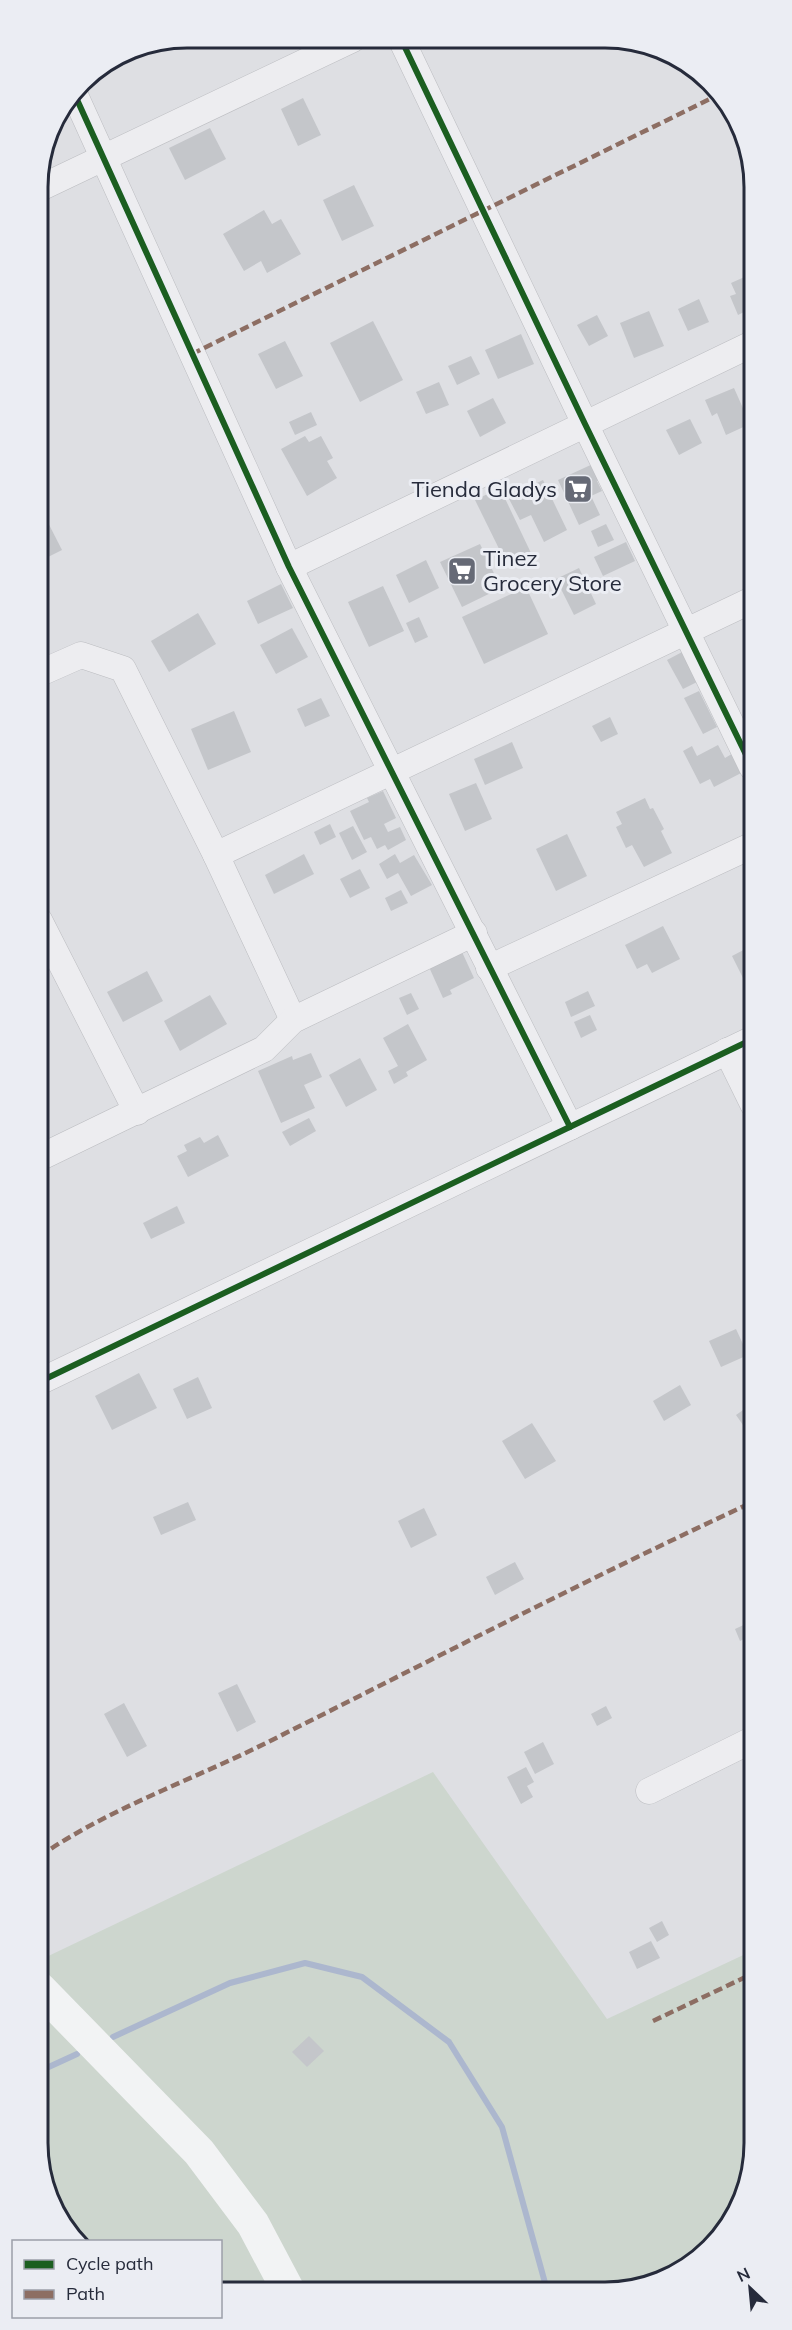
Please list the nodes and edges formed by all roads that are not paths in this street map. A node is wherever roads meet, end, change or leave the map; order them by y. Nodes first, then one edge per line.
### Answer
1 (334, 48) edge
2 (405, 48) edge
3 (78, 101) edge
4 (104, 158) junction
5 (48, 184) edge
6 (744, 348) edge
7 (585, 424) junction
8 (289, 567) junction
9 (744, 604) edge
10 (686, 632) junction
11 (48, 670) edge
12 (744, 751) edge
13 (390, 771) junction
14 (744, 849) edge
15 (216, 855) junction
16 (474, 933) junction
17 (48, 938) edge
18 (489, 968) junction
19 (294, 1020) junction
20 (744, 1043) edge
21 (726, 1051) junction
22 (744, 1086) edge
23 (136, 1112) junction
24 (570, 1127) junction
25 (48, 1154) edge
26 (48, 1378) edge
27 (744, 1744) edge
28 (649, 1791) dead end
29 (48, 1997) edge
30 (284, 2282) edge

1 - 4 street
2 - 7 street
3 - 4 street
4 - 5 street
4 - 8 street
6 - 7 street
7 - 8 street
7 - 10 street
8 - 13 street
9 - 10 street
10 - 12 street
10 - 13 street
11 - 15 street
13 - 15 street
13 - 16 street
14 - 18 street
15 - 19 street
16 - 18 street
16 - 19 street
17 - 23 street
18 - 24 street
19 - 23 street
20 - 21 street
21 - 22 street
21 - 24 street
23 - 25 street
24 - 26 street
27 - 28 street
29 - 30 street

